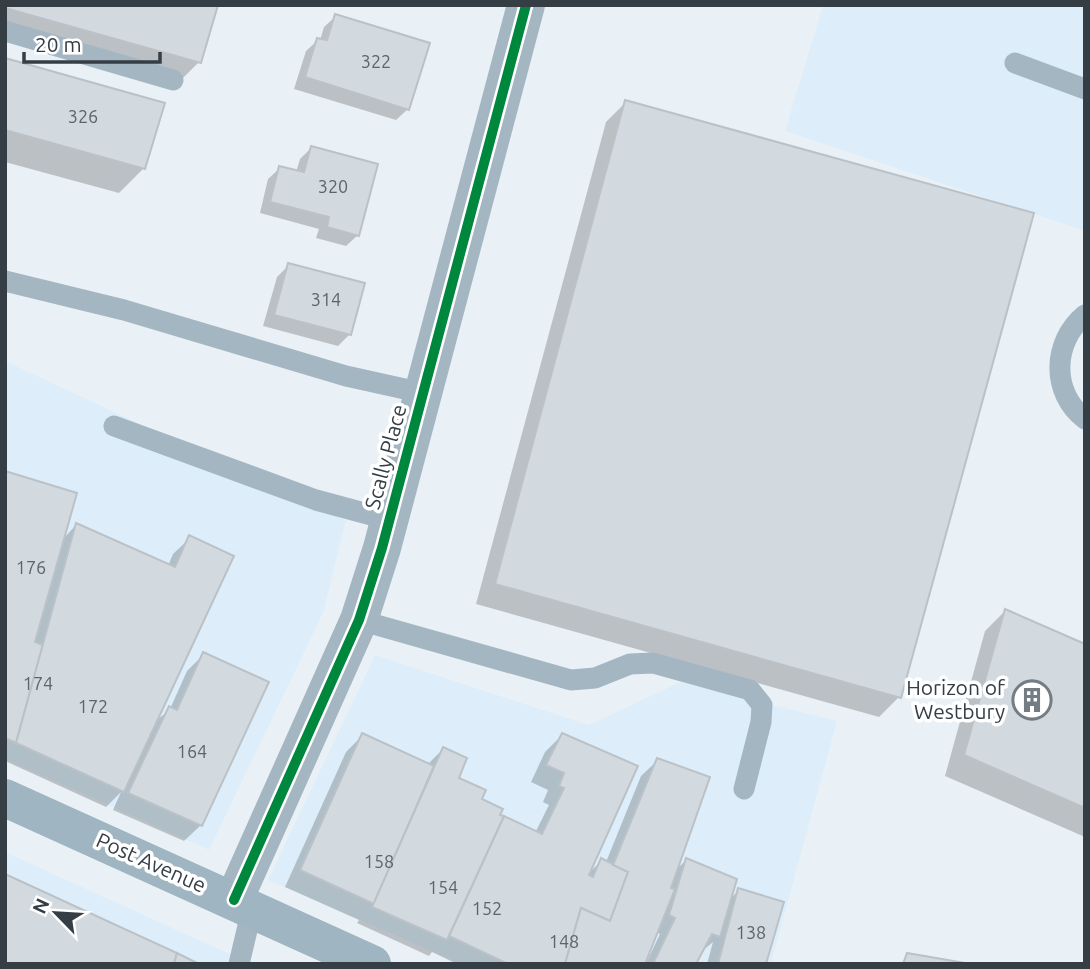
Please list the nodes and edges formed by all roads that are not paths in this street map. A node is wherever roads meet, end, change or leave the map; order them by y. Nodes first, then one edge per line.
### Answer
1 (526, 5) edge
2 (5, 31) edge
3 (1015, 63) dead end
4 (173, 80) dead end
5 (1085, 89) edge
6 (5, 281) edge
7 (1085, 315) edge
8 (423, 393) junction
9 (1085, 419) edge
10 (114, 426) dead end
11 (390, 520) junction
12 (359, 620) junction
13 (744, 789) dead end
14 (5, 798) edge
15 (243, 905) junction
16 (239, 964) edge
17 (372, 964) edge

1 - 8 street, Scally Place
2 - 4 lane
3 - 5 lane
6 - 8 lane
7 - 9 lane
8 - 11 street, Scally Place
10 - 11 lane
11 - 12 street, Scally Place
12 - 13 lane
12 - 15 street, Scally Place
14 - 15 main road, Post Avenue
15 - 16 lane
15 - 17 main road, Post Avenue

